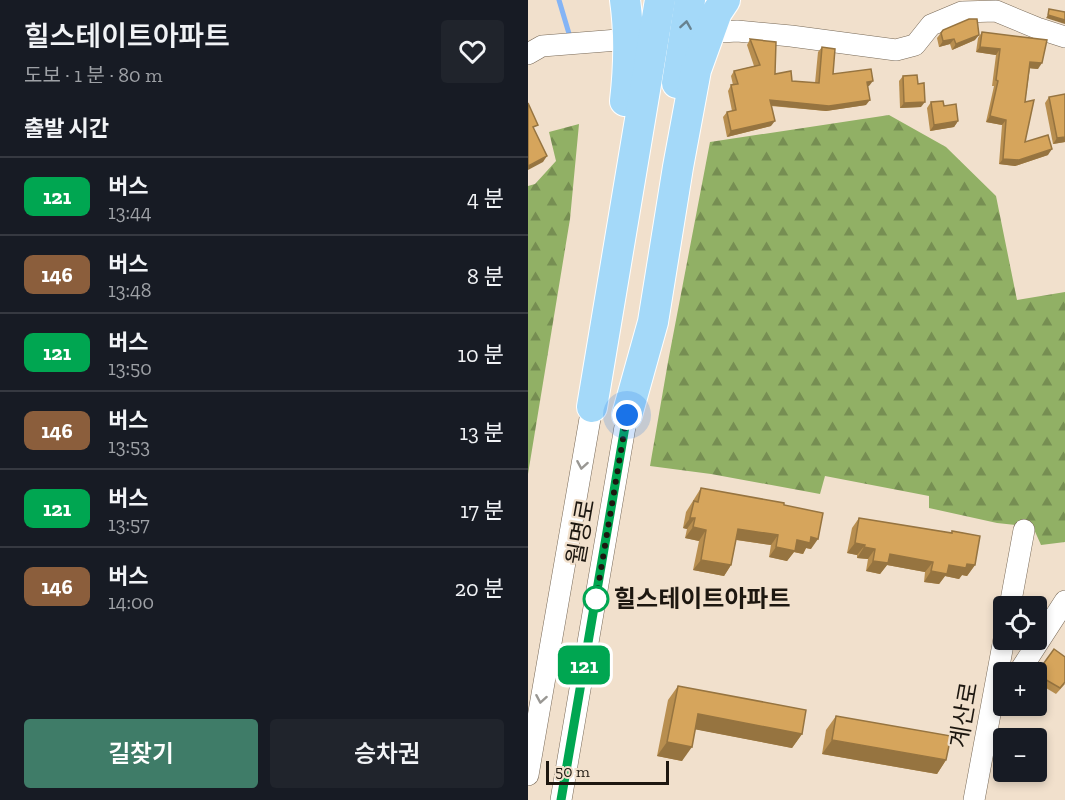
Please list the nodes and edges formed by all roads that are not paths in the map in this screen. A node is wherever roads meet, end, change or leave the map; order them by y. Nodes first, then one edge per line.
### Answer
1 (625, 0) edge
2 (660, 0) edge
3 (690, 0) edge
4 (725, 0) edge
5 (721, 32) dead end
6 (1065, 37) edge
7 (618, 40) dead end
8 (528, 54) edge
9 (592, 407) junction
10 (627, 415) junction
11 (1024, 530) dead end
12 (1012, 596) edge
13 (1065, 601) edge
14 (1002, 650) edge
15 (1025, 662) edge
16 (993, 712) edge
17 (990, 717) junction
18 (528, 775) edge
19 (561, 800) edge
20 (974, 800) edge

1 - 9 highway
2 - 9 highway
10 -> 3 highway
4 - 10 highway
5 - 6 street
7 - 8 street
9 -> 18 street, 월명로
10 - 19 street, 월명로
11 - 12 street
13 - 15 street
14 - 17 street, 계산로
16 - 17 street
17 - 20 street, 계산로

